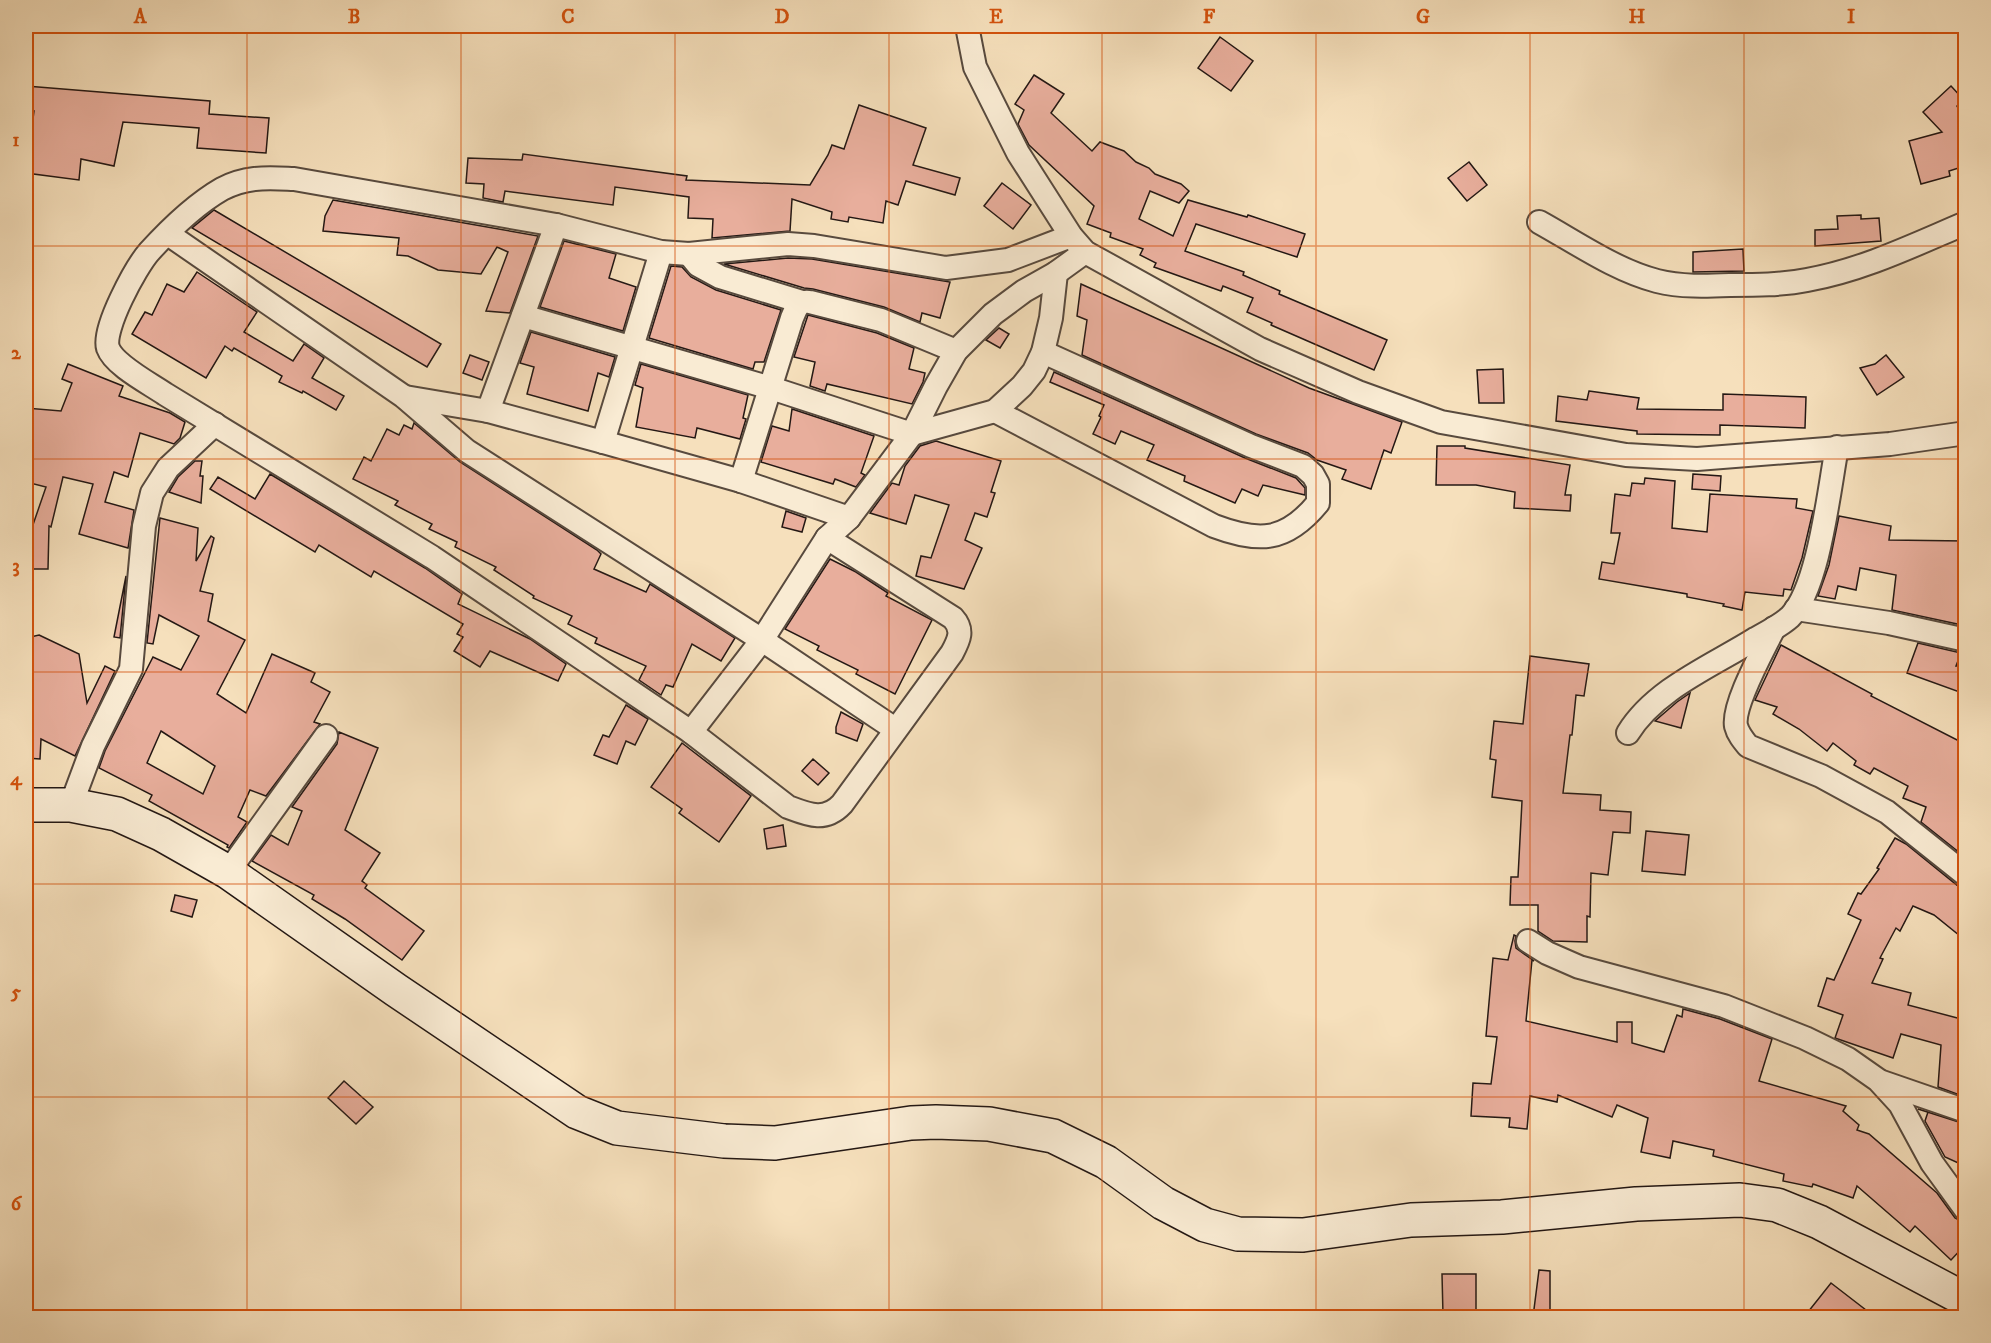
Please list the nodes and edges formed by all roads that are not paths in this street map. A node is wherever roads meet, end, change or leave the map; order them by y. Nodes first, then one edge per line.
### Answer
1 (967, 26) edge
2 (1539, 222) dead end
3 (1965, 223) edge
4 (556, 225) junction
5 (168, 234) junction
6 (1078, 244) junction
7 (662, 252) junction
8 (689, 254) junction
9 (1056, 273) junction
10 (802, 302) junction
11 (523, 316) junction
12 (633, 347) junction
13 (956, 351) junction
14 (1043, 352) junction
15 (771, 388) junction
16 (403, 396) junction
17 (488, 411) junction
18 (994, 411) junction
19 (215, 424) junction
20 (1965, 433) edge
21 (912, 434) junction
22 (603, 442) junction
23 (1837, 447) junction
24 (741, 482) junction
25 (849, 518) junction
26 (827, 538) junction
27 (1796, 609) junction
28 (1774, 628) junction
29 (762, 640) junction
30 (1965, 640) edge
31 (895, 729) junction
32 (691, 732) junction
33 (1628, 733) dead end
34 (326, 736) dead end
35 (26, 805) edge
36 (71, 805) junction
37 (228, 872) junction
38 (1965, 874) edge
39 (1528, 941) dead end
40 (1878, 1080) junction
41 (1965, 1111) edge
42 (1965, 1210) edge
43 (1965, 1299) edge

1 - 6 street
2 - 3 street
4 - 5 street
4 - 7 street
4 - 11 street
5 - 16 street
5 - 19 street
6 - 8 street
6 - 9 street
6 - 23 street
7 - 8 street
7 - 12 street
8 - 10 street
9 - 13 street
9 - 14 street
10 - 13 street
10 - 15 street
11 - 12 street
11 - 17 street
12 - 15 street
12 - 22 street
13 - 21 street
14 - 18 street
14 - 18 street
15 - 21 street
15 - 24 street
16 - 17 street
16 - 29 street
17 - 22 street
18 - 21 street
19 - 32 street
19 - 36 street
20 - 23 street
21 - 25 street
22 - 24 street
23 - 27 street
24 - 25 street
25 - 26 street
26 - 29 street
26 - 31 street
27 - 28 street
27 - 30 street
28 - 33 street
28 - 38 street
29 - 31 street
29 - 32 street
31 - 32 street
34 - 37 street
35 - 36 main road
36 - 37 main road
37 - 43 main road
39 - 40 street
40 - 41 street
40 - 42 street

